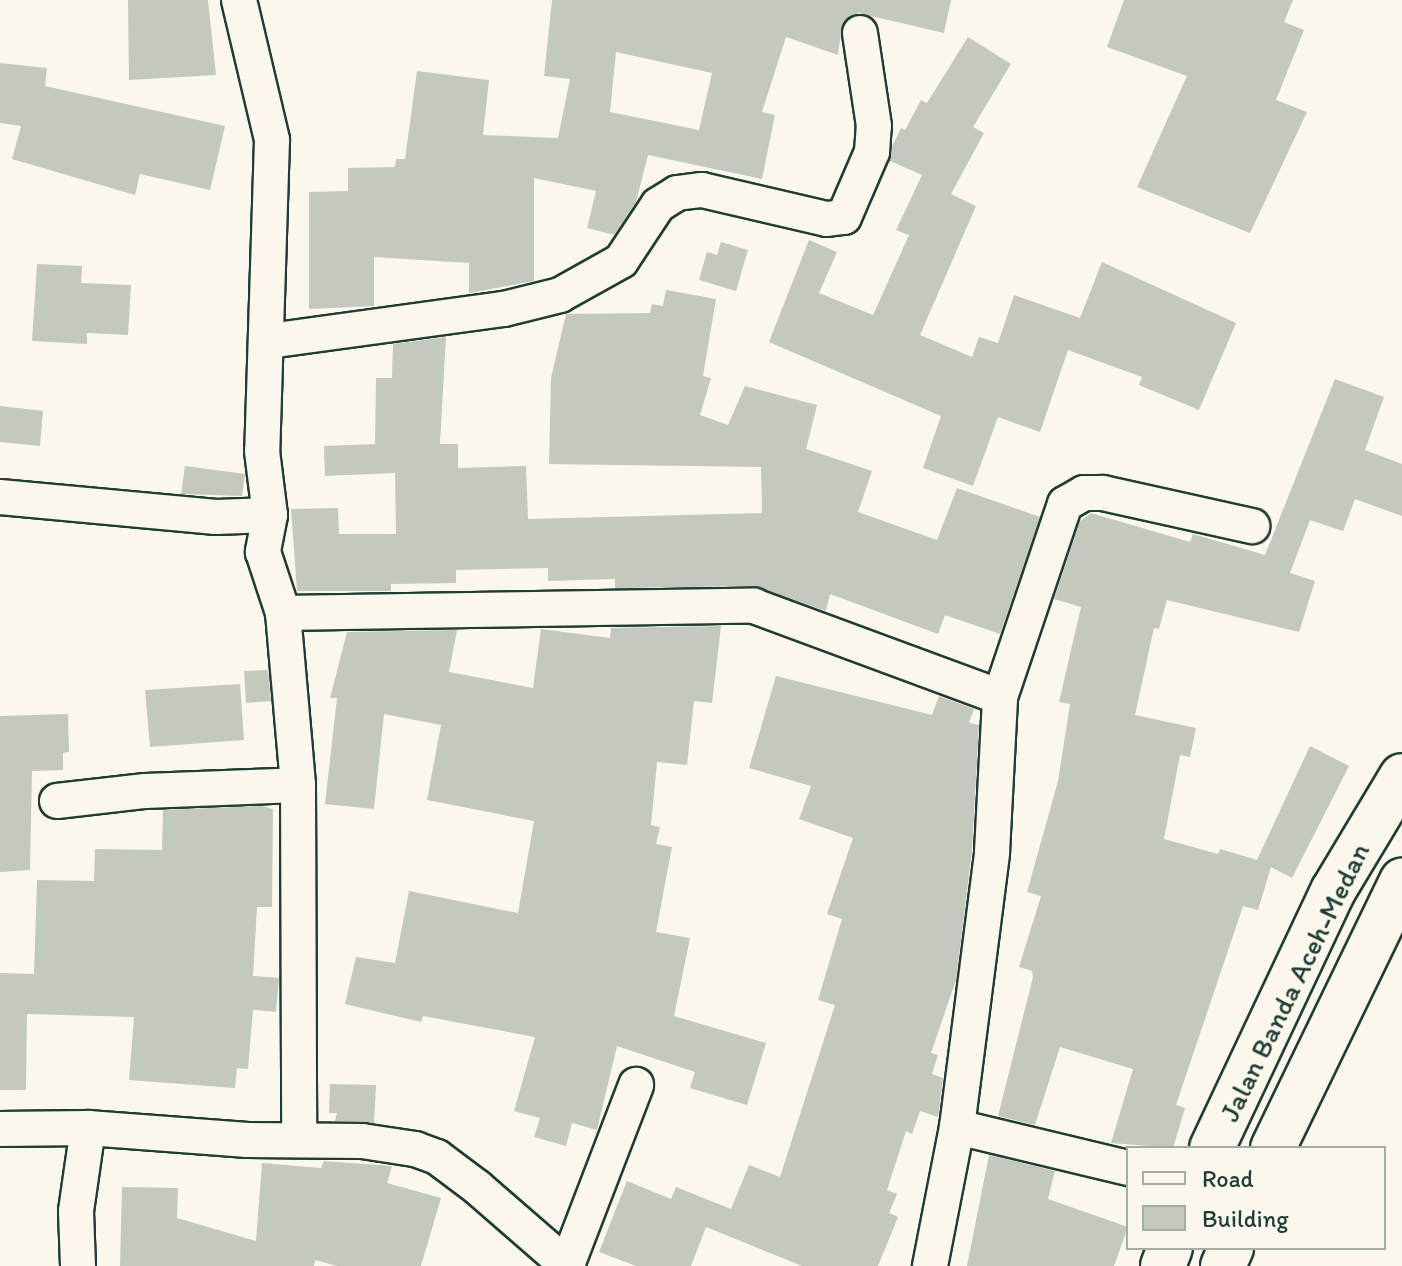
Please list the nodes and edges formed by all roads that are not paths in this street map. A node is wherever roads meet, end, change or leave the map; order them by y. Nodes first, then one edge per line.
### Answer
1 (239, 0) edge
2 (860, 33) dead end
3 (269, 341) junction
4 (0, 497) edge
5 (270, 515) junction
6 (1252, 526) dead end
7 (283, 613) junction
8 (1000, 697) junction
9 (1402, 776) edge
10 (298, 785) junction
11 (57, 801) dead end
12 (1402, 881) edge
13 (636, 1085) dead end
14 (957, 1127) junction
15 (88, 1128) junction
16 (0, 1129) edge
17 (299, 1140) junction
18 (1213, 1146) edge
19 (1274, 1146) edge
20 (1126, 1168) edge
21 (568, 1265) edge
22 (78, 1266) edge
23 (930, 1266) edge

1 - 3 street
2 - 3 street
3 - 5 street
4 - 5 street
5 - 7 street
6 - 8 street
7 - 8 street
7 - 10 street
8 - 14 street
9 - 18 highway, Jalan Banda Aceh-Medan
10 - 11 street
10 - 17 street
12 - 19 highway, Jalan Banda Aceh-Medan
13 - 21 street
14 - 20 street
14 - 23 street
15 - 16 street
15 - 17 street
15 - 22 street
17 - 21 street

